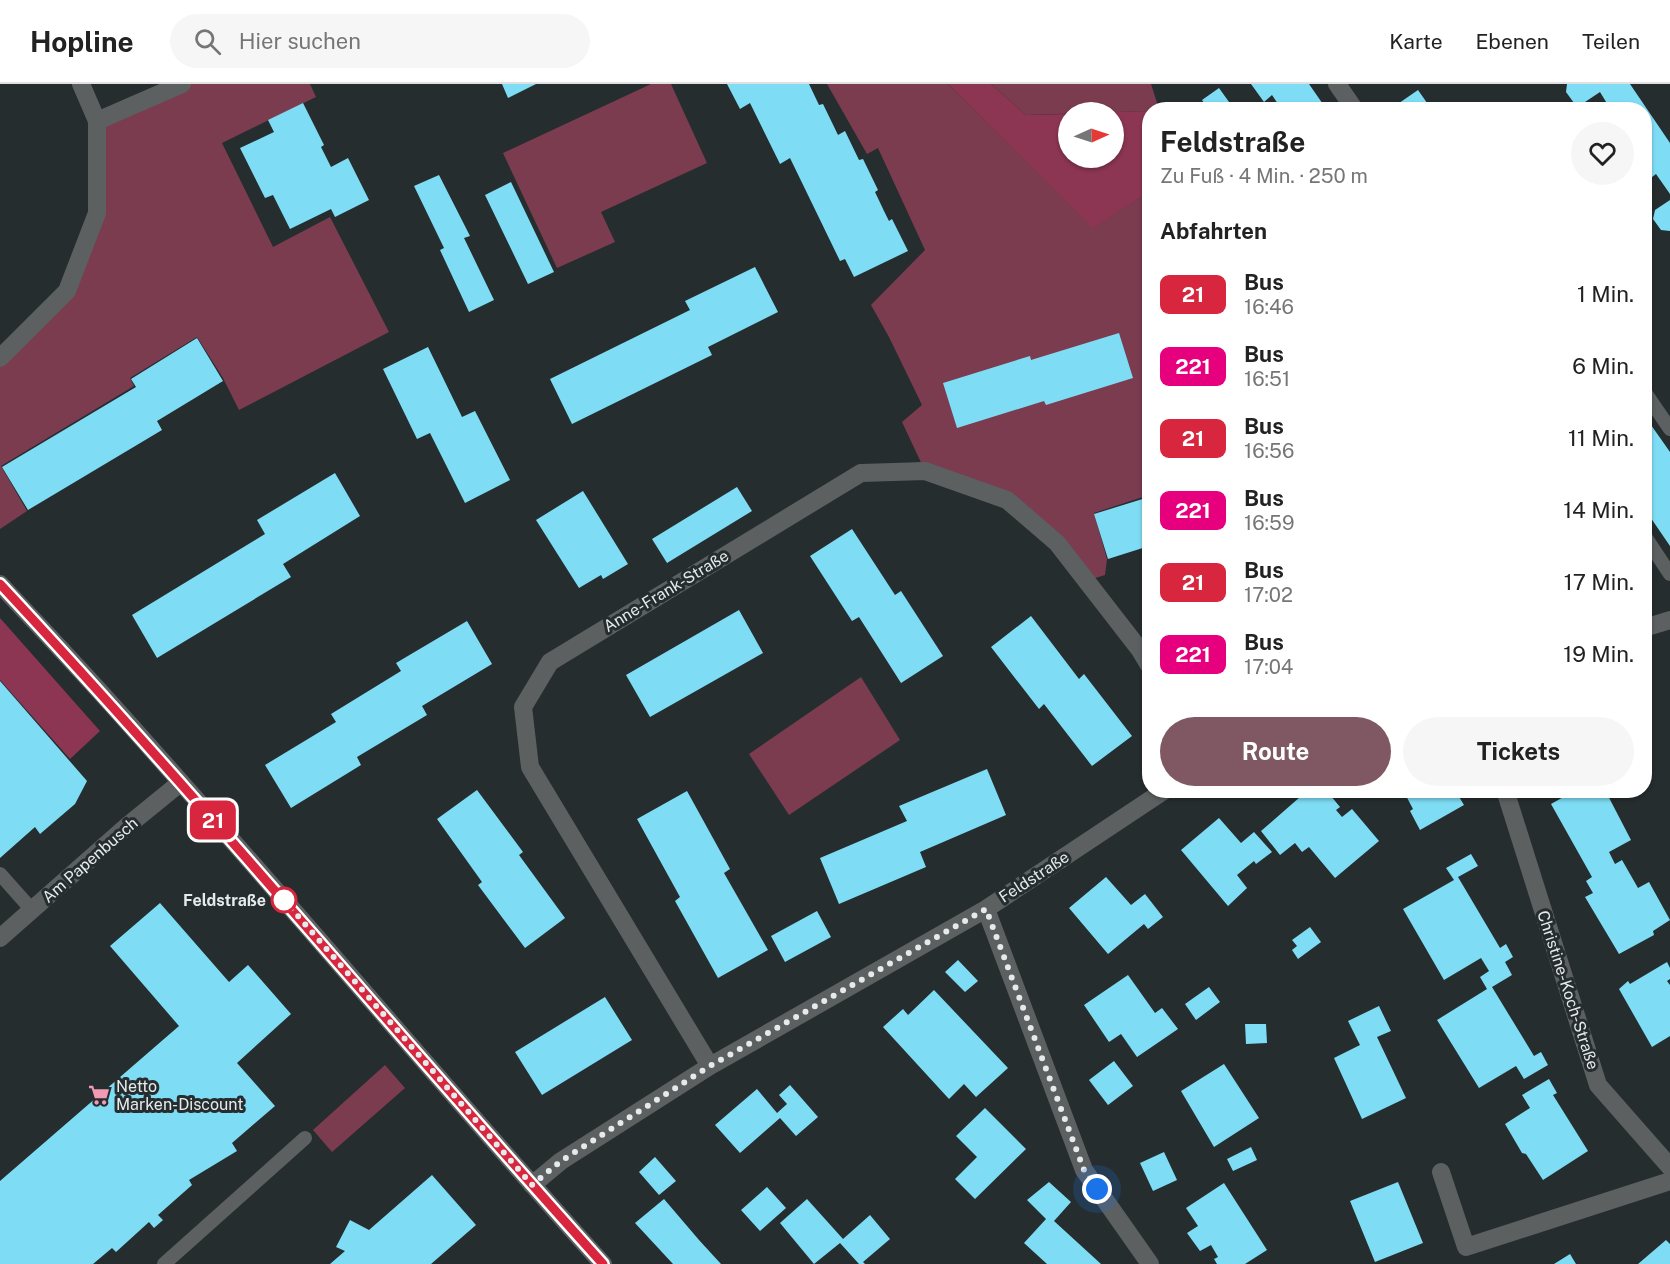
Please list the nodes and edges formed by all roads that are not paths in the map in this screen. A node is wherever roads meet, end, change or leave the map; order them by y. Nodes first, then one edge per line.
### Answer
1 (81, 84) edge
2 (182, 84) edge
3 (1337, 84) edge
4 (1349, 102) edge
5 (97, 121) junction
6 (0, 358) edge
7 (1652, 403) edge
8 (1670, 429) edge
9 (1652, 547) edge
10 (1670, 574) edge
11 (0, 584) edge
12 (1670, 620) edge
13 (1652, 626) edge
14 (1142, 653) edge
15 (180, 783) junction
16 (1153, 798) edge
17 (1508, 798) edge
18 (0, 874) edge
19 (986, 909) junction
20 (32, 910) junction
21 (0, 938) edge
22 (710, 1066) junction
23 (305, 1138) dead end
24 (1670, 1167) edge
25 (1442, 1172) dead end
26 (1670, 1180) edge
27 (532, 1185) junction
28 (1469, 1256) edge
29 (164, 1264) edge
30 (603, 1264) edge
31 (1150, 1264) edge

1 - 5 street
2 - 5 street
3 - 4 street
5 - 6 street
7 - 8 lane
9 - 10 lane
11 - 15 street
12 - 13 street
14 - 22 street, Anne-Frank-Straße
15 - 20 street, Am Papenbusch
15 - 27 street
16 - 19 street, Feldstraße
17 - 24 street, Christine-Koch-Straße
18 - 20 lane
19 - 22 street, Feldstraße
19 - 31 street
20 - 21 street, Am Papenbusch
22 - 27 street, Feldstraße
23 - 29 lane
25 - 28 street
26 - 28 street
27 - 30 street

